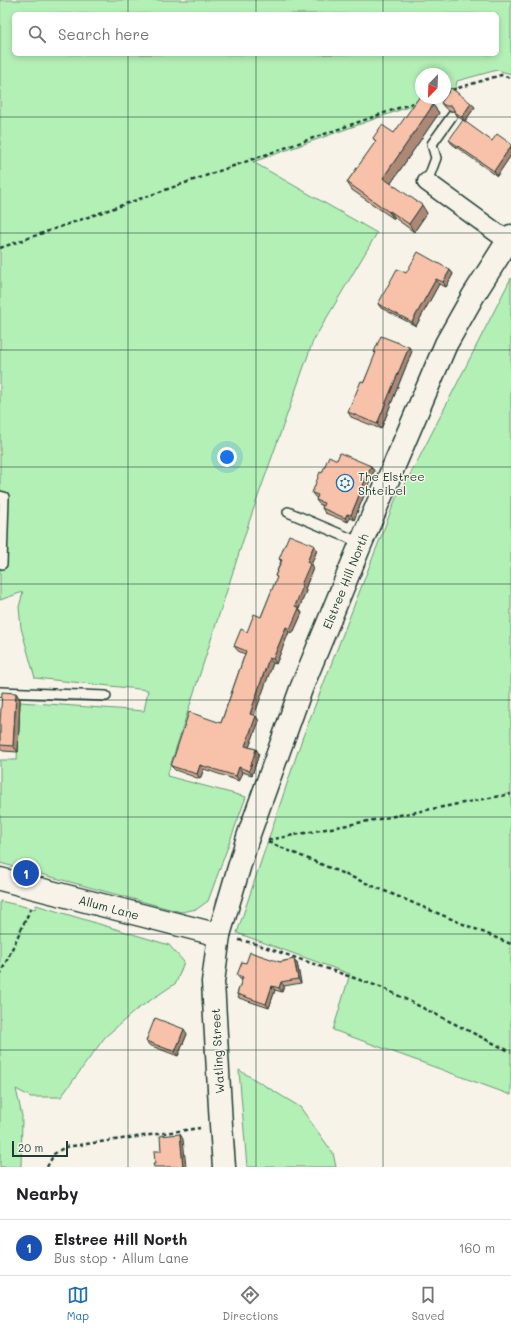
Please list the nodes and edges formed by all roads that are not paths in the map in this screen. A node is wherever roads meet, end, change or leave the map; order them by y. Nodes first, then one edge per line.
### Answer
1 (452, 116) edge
2 (427, 182) joint
3 (509, 238) edge
4 (0, 496) edge
5 (288, 512) dead end
6 (360, 542) junction
7 (2, 564) dead end
8 (0, 692) edge
9 (106, 696) dead end
10 (0, 879) edge
11 (219, 936) junction
12 (224, 1167) edge

1 - 2 lane
2 - 3 street, Elstree Hill North
3 - 6 main road, Elstree Hill North
4 - 7 lane
5 - 6 lane
6 - 11 main road, Elstree Hill North
8 - 9 lane
10 - 11 main road, Allum Lane
11 - 12 main road, Watling Street

